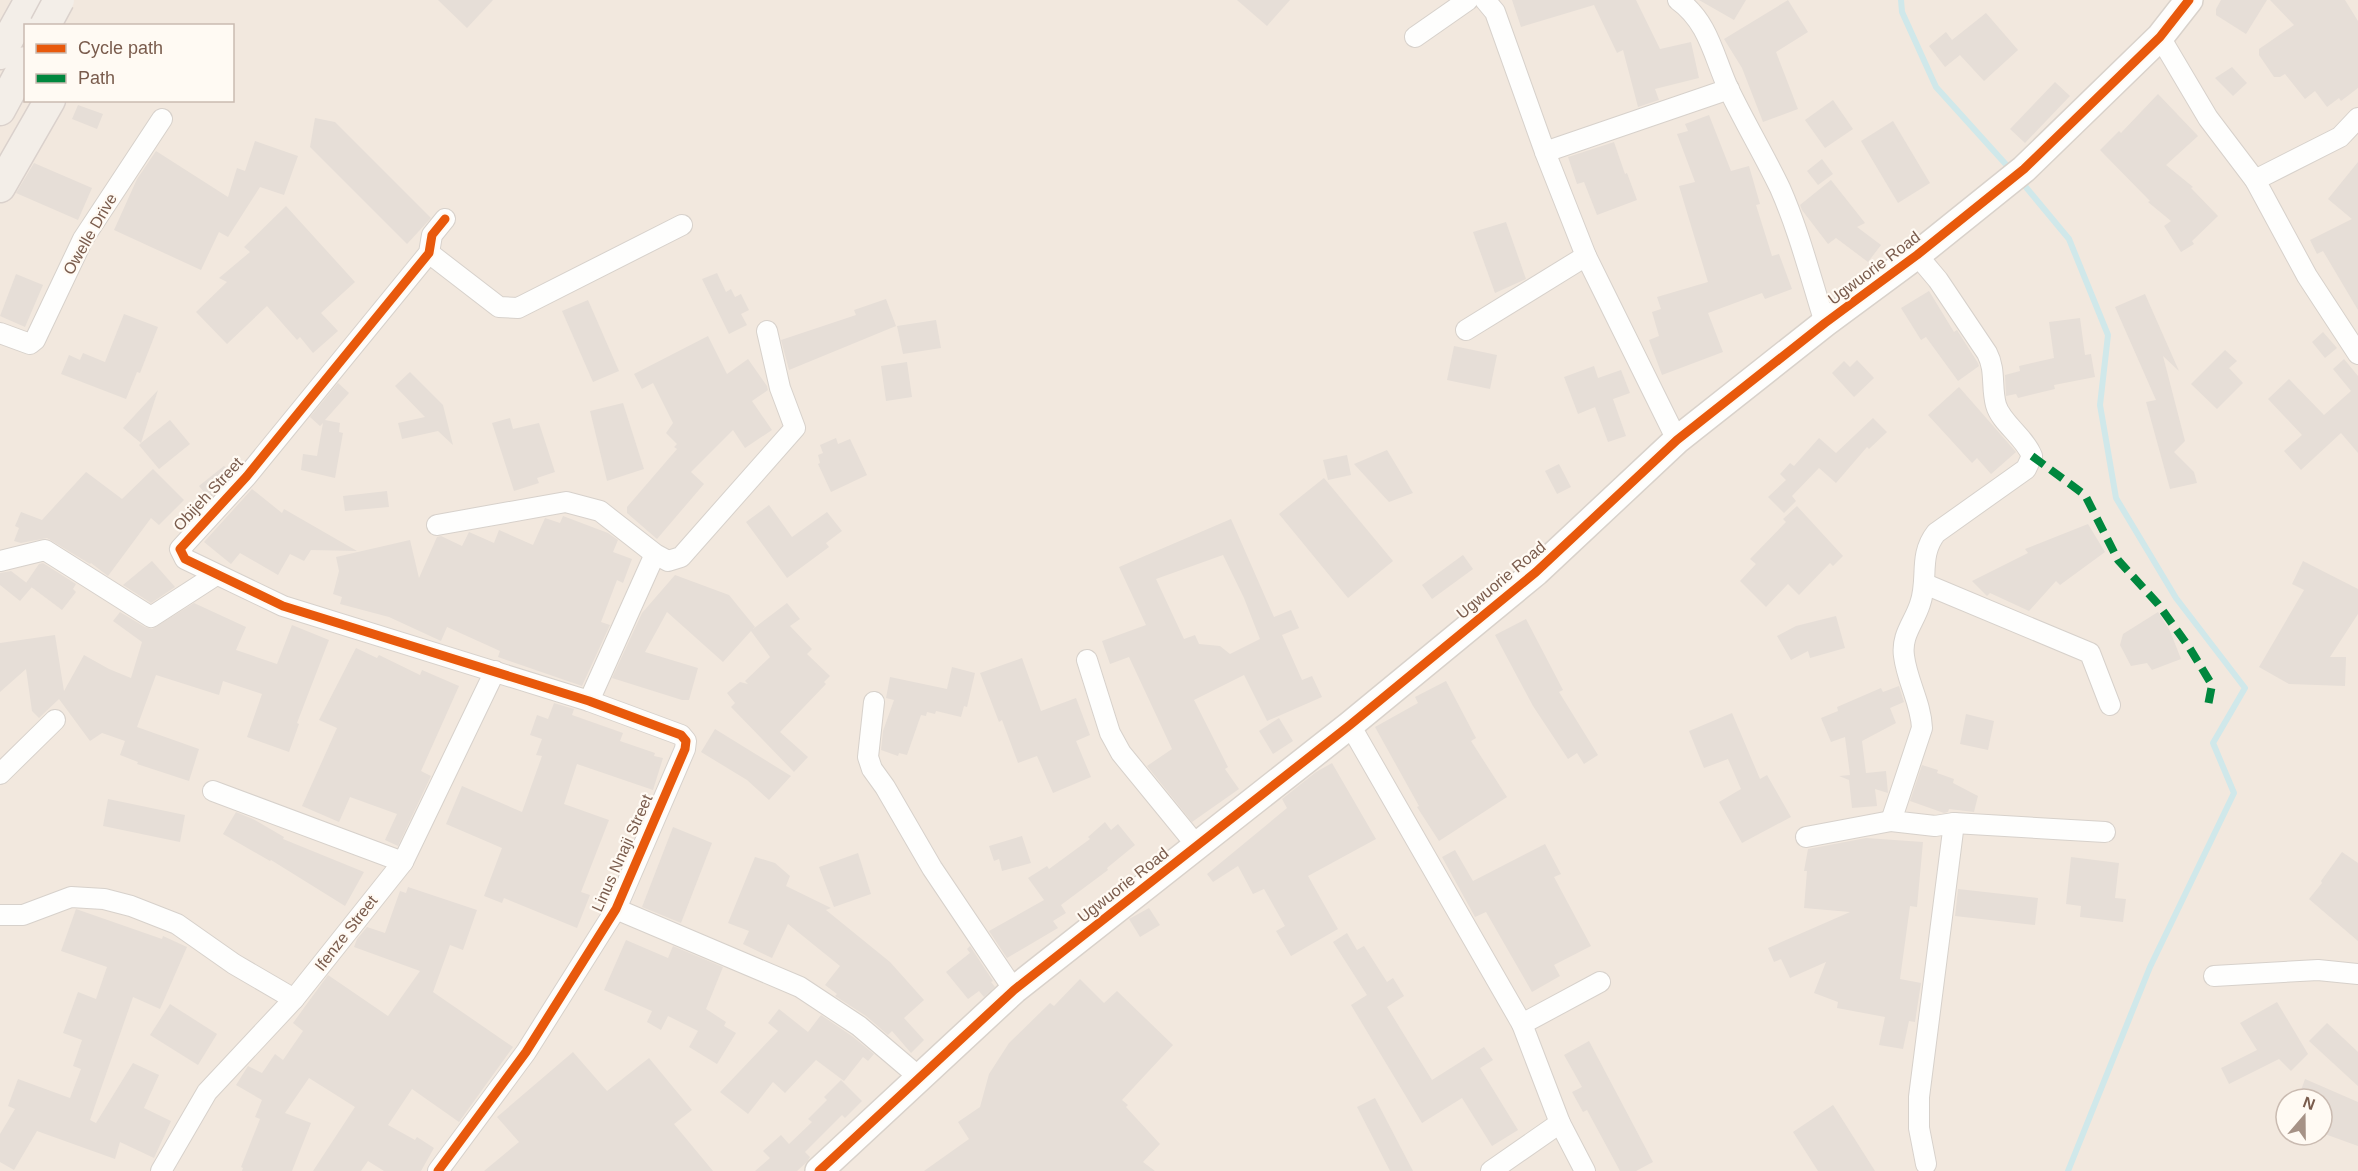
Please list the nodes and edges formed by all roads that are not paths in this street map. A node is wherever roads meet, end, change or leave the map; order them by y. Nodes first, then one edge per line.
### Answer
1 (30, 0) edge
2 (40, 0) edge
3 (59, 0) edge
4 (79, 0) edge
5 (1468, 0) edge
6 (1485, 0) edge
7 (1678, 0) edge
8 (2189, 0) edge
9 (46, 24) edge
10 (65, 24) edge
11 (68, 24) edge
12 (1415, 37) dead end
13 (2160, 38) junction
14 (0, 54) edge
15 (24, 67) edge
16 (1729, 89) junction
17 (25, 102) edge
18 (49, 102) edge
19 (0, 110) edge
20 (2358, 118) edge
21 (162, 119) dead end
22 (0, 148) edge
23 (1545, 152) junction
24 (2255, 180) junction
25 (0, 188) edge
26 (445, 219) dead end
27 (682, 225) dead end
28 (429, 253) junction
29 (1917, 255) junction
30 (1586, 256) junction
31 (1825, 323) junction
32 (1466, 330) dead end
33 (767, 331) dead end
34 (0, 333) edge
35 (2358, 354) edge
36 (1677, 440) junction
37 (436, 525) dead end
38 (655, 554) junction
39 (0, 561) edge
40 (216, 574) junction
41 (1924, 584) junction
42 (1087, 660) dead end
43 (495, 671) junction
44 (589, 701) junction
45 (874, 702) dead end
46 (2110, 705) dead end
47 (55, 720) dead end
48 (1350, 725) junction
49 (0, 774) edge
50 (213, 791) dead end
51 (1891, 820) junction
52 (1954, 823) junction
53 (2105, 832) dead end
54 (1806, 837) dead end
55 (1197, 846) junction
56 (403, 862) junction
57 (616, 909) junction
58 (0, 915) edge
59 (2358, 974) edge
60 (2214, 976) dead end
61 (1600, 982) dead end
62 (1014, 990) junction
63 (294, 999) junction
64 (1522, 1024) junction
65 (919, 1077) junction
66 (1560, 1123) junction
67 (1926, 1164) dead end
68 (442, 1170) edge
69 (161, 1171) edge
70 (819, 1171) edge
71 (1491, 1171) edge
72 (1585, 1171) edge

1 - 14 main road
2 - 10 main road
3 - 9 main road, bridge
4 - 11 main road
5 - 12 street
6 - 23 street
7 - 16 street
8 - 13 street, Ugwuorie Road
13 - 24 street
13 - 29 street, Ugwuorie Road
15 - 19 main road
16 - 23 street
16 - 31 street
17 - 22 main road
18 - 25 main road
20 - 24 street
21 - 34 street, Owelle Drive
23 - 30 street
24 - 35 street
26 - 28 street, Obijeh Street
27 - 28 street
28 - 40 street, Obijeh Street
29 - 31 street, Ugwuorie Road
29 - 41 street
30 - 32 street
30 - 36 street
31 - 36 street, Ugwuorie Road
33 - 38 street
36 - 48 street, Ugwuorie Road
37 - 38 street
38 - 44 street
39 - 40 street
40 - 43 street, Obijeh Street
41 - 46 street
41 - 51 street
42 - 55 street
43 - 44 street, Linus Nnaji Street
43 - 56 street, Ifenze Street
44 - 57 street, Linus Nnaji Street
45 - 62 street
47 - 49 street
48 - 55 street, Ugwuorie Road
48 - 64 street
50 - 56 street
51 - 52 street
51 - 54 street
52 - 53 street
52 - 67 street
55 - 62 street, Ugwuorie Road
56 - 63 street, Ifenze Street
57 - 65 street
57 - 68 street, Linus Nnaji Street
58 - 63 street
59 - 60 street
61 - 64 street
62 - 65 street, Ugwuorie Road
63 - 69 street, Ifenze Street
64 - 66 street
65 - 70 street, Ugwuorie Road
66 - 71 street
66 - 72 street

